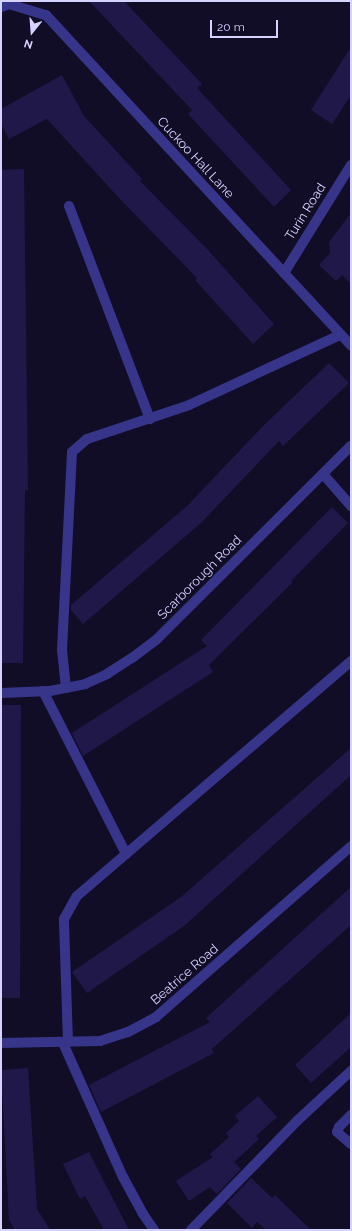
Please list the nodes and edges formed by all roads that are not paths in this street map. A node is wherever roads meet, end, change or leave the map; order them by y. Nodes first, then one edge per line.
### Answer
1 (4, 4) edge
2 (351, 165) edge
3 (69, 206) dead end
4 (284, 273) junction
5 (340, 335) junction
6 (351, 346) edge
7 (150, 419) junction
8 (351, 446) edge
9 (323, 474) junction
10 (351, 506) edge
11 (351, 660) edge
12 (66, 688) junction
13 (44, 691) junction
14 (1, 693) edge
15 (351, 846) edge
16 (126, 854) junction
17 (1, 1043) edge
18 (66, 1043) junction
19 (351, 1071) edge
20 (351, 1115) edge
21 (351, 1144) edge
22 (154, 1230) edge
23 (191, 1230) edge

1 - 4 street, Cuckoo Hall Lane
2 - 4 street, Turin Road
3 - 7 street
4 - 5 street, Cuckoo Hall Lane
5 - 6 street, Cuckoo Hall Lane
5 - 7 street
7 - 12 street
8 - 9 street, Scarborough Road
9 - 10 street
9 - 12 street, Scarborough Road
11 - 16 street
12 - 13 street, Scarborough Road
13 - 14 street, Scarborough Road
13 - 16 street
15 - 18 street, Beatrice Road
16 - 18 street
17 - 18 street, Beatrice Road
18 - 22 street
19 - 23 street
20 - 21 street

